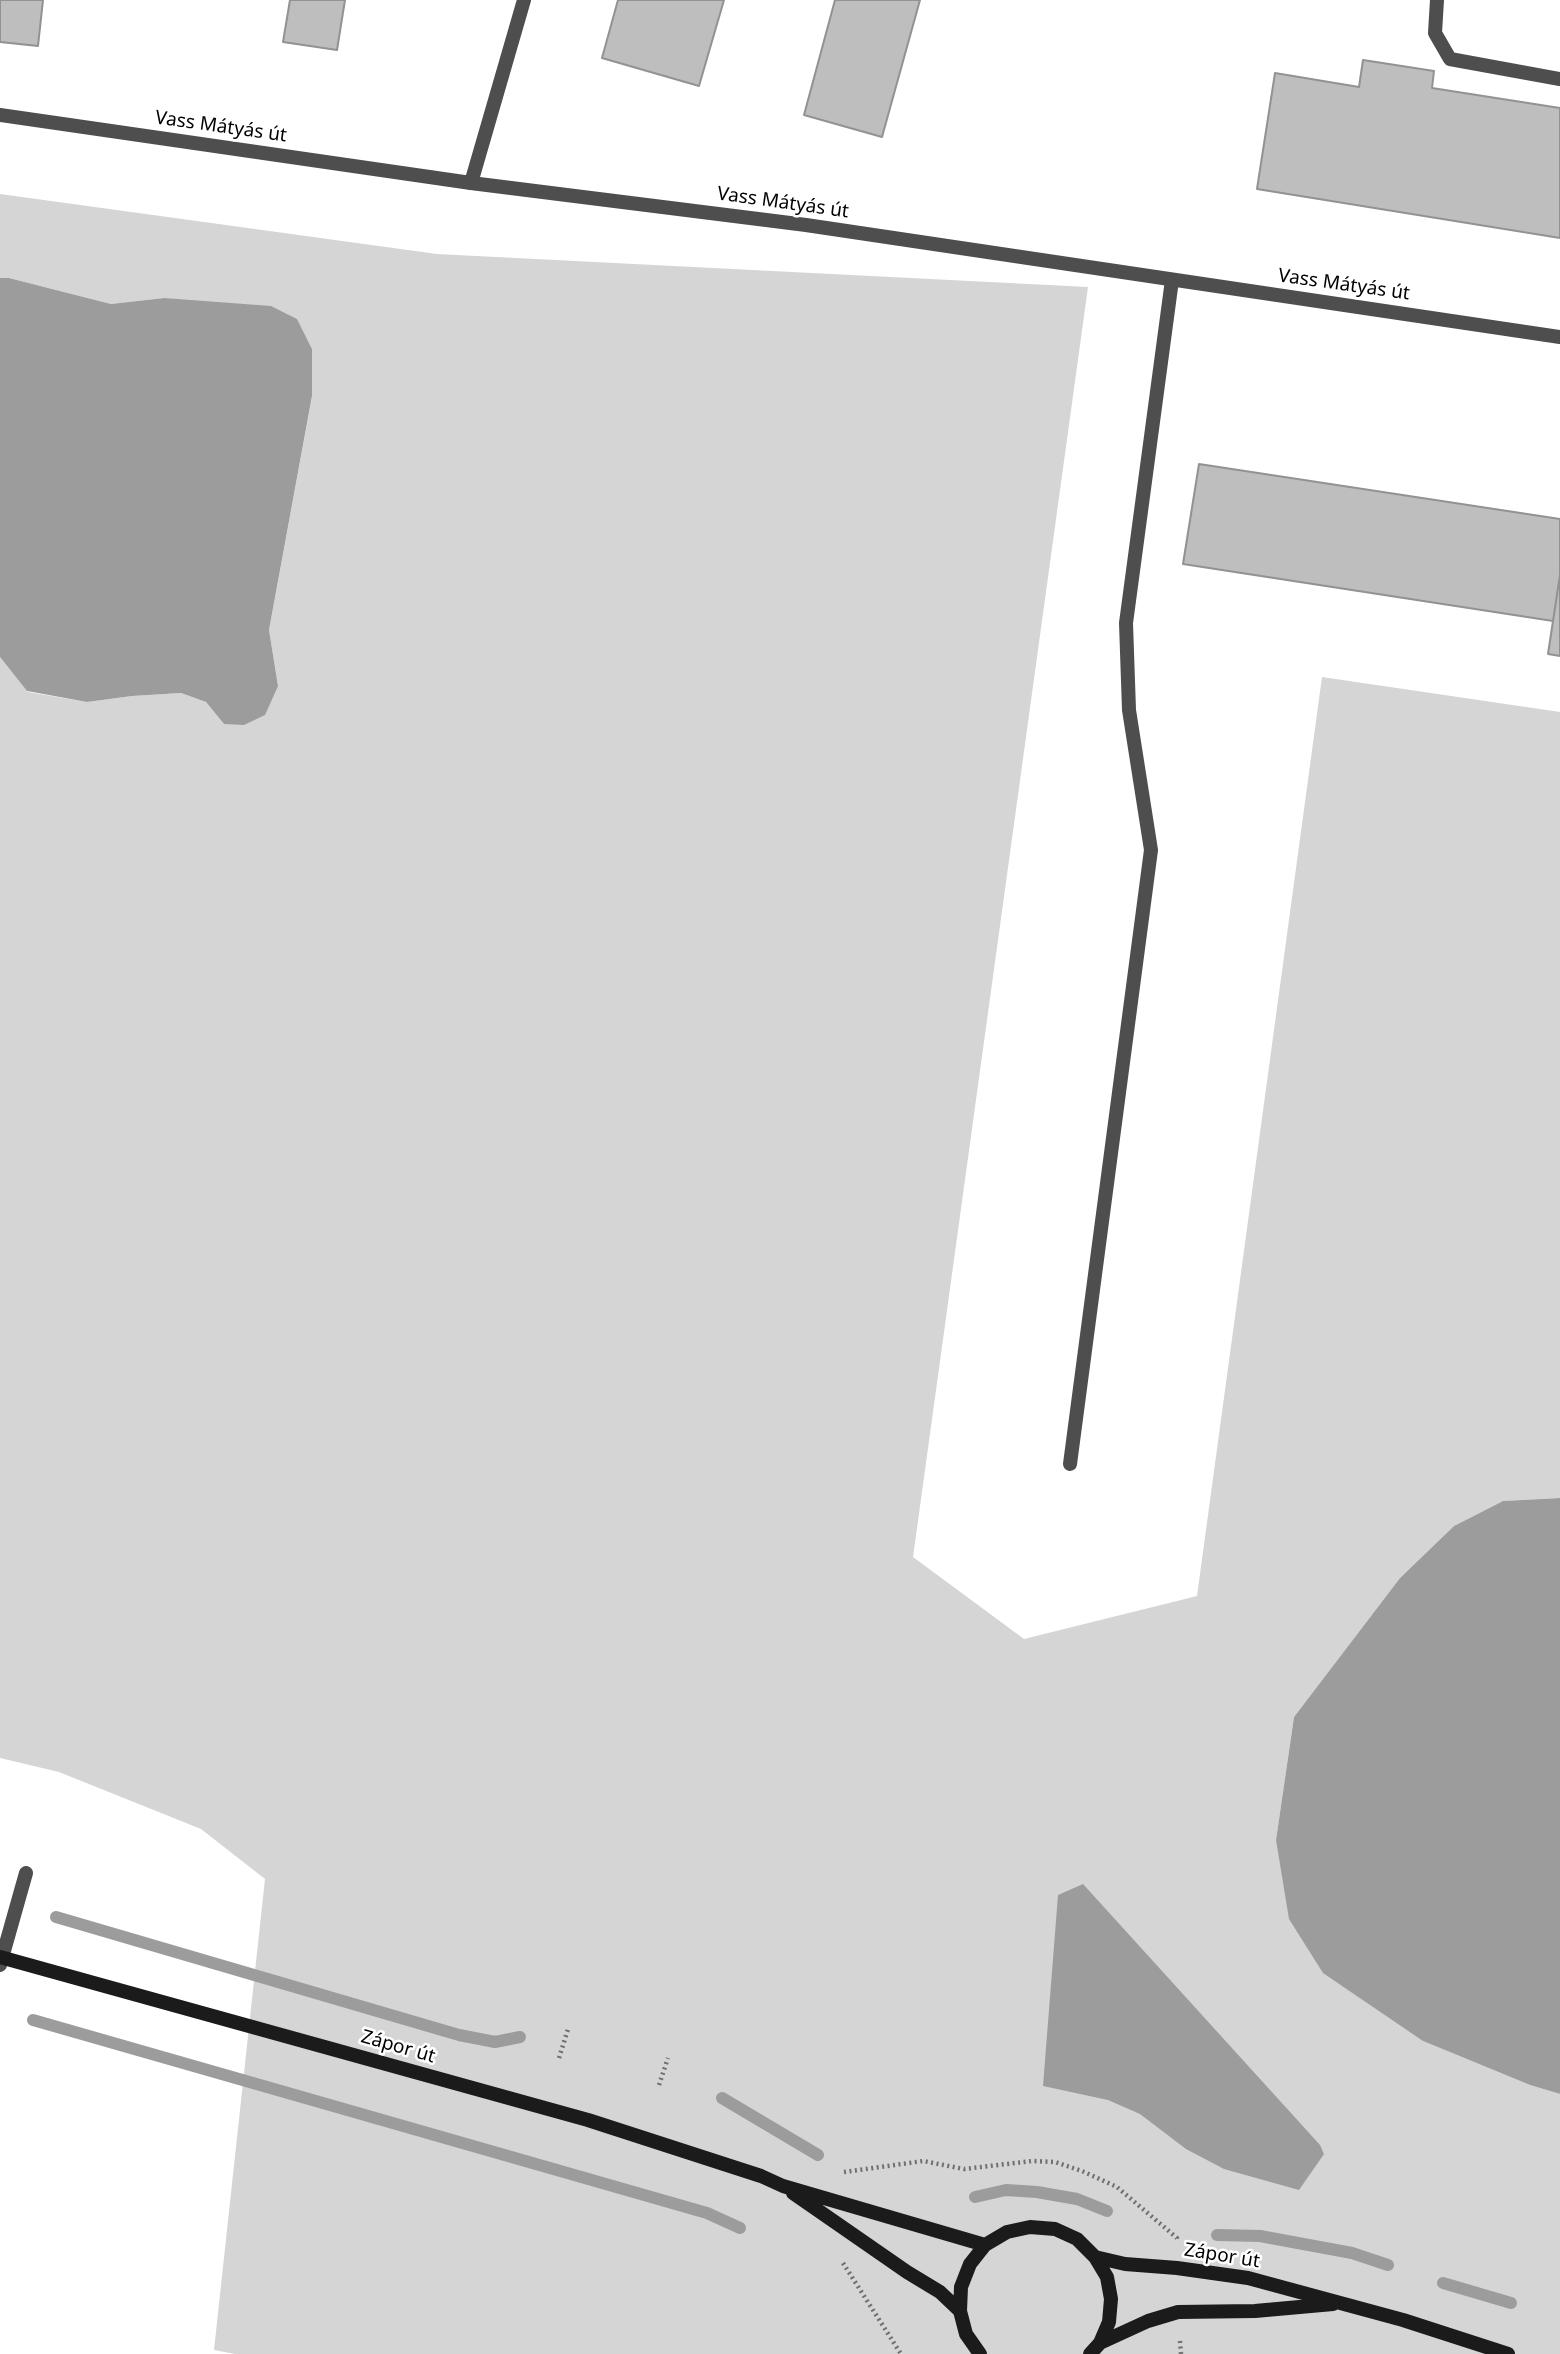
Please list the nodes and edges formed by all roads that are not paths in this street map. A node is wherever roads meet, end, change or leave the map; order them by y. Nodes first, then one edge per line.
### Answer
1 (524, 0) edge
2 (1437, 0) edge
3 (1560, 79) edge
4 (0, 115) edge
5 (471, 183) junction
6 (1172, 280) junction
7 (1560, 337) edge
8 (1070, 1464) dead end
9 (26, 1873) dead end
10 (1, 1960) edge
11 (783, 2186) junction
12 (985, 2245) junction
13 (1095, 2257) junction
14 (1341, 2303) junction
15 (960, 2311) junction
16 (1095, 2349) edge
17 (979, 2354) edge
18 (1508, 2354) edge

1 - 5 street
2 - 3 street
4 - 5 street, Vass Mátyás út
5 - 6 street, Vass Mátyás út
6 - 7 street, Vass Mátyás út
6 - 8 street
9 - 10 street
10 - 11 street, Zápor út
11 - 12 street, Zápor út
11 - 15 street, Zápor út
12 - 13 street
12 - 15 street
13 - 14 street, Zápor út
13 - 16 street
14 - 16 street, Zápor út
14 - 18 street, Zápor út
15 - 17 street

